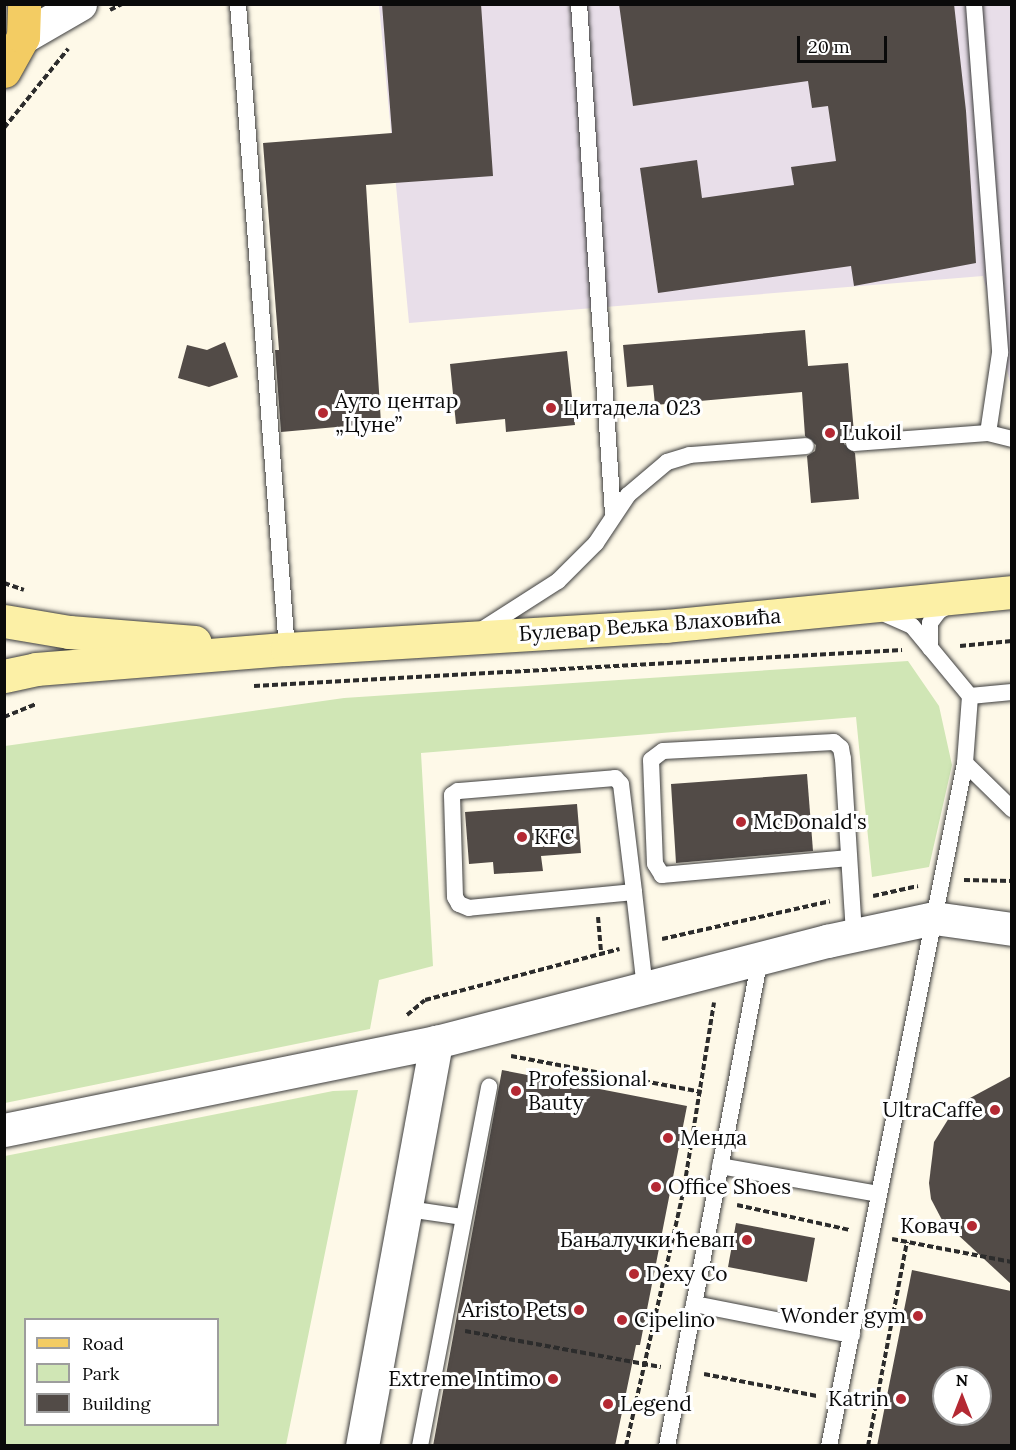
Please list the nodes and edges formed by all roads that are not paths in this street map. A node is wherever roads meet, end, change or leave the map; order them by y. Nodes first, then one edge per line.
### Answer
1 (24, 4) edge
2 (238, 4) edge
3 (579, 4) edge
4 (974, 4) edge
5 (91, 9) edge
6 (23, 37) junction
7 (4, 71) edge
8 (988, 433) junction
9 (1011, 439) edge
10 (854, 443) dead end
11 (806, 446) dead end
12 (613, 514) junction
13 (1011, 592) edge
14 (963, 597) junction
15 (870, 607) junction
16 (4, 621) edge
17 (462, 640) junction
18 (930, 648) junction
19 (287, 649) junction
20 (4, 676) edge
21 (1011, 692) edge
22 (970, 696) junction
23 (965, 763) junction
24 (1011, 809) edge
25 (849, 858) junction
26 (634, 892) junction
27 (934, 918) junction
28 (1011, 928) edge
29 (854, 936) junction
30 (760, 958) junction
31 (645, 988) junction
32 (436, 1042) junction
33 (489, 1086) road end
34 (4, 1130) edge
35 (720, 1166) junction
36 (879, 1194) junction
37 (408, 1209) junction
38 (463, 1217) junction
39 (694, 1304) junction
40 (852, 1335) junction
41 (363, 1445) edge
42 (420, 1446) edge
43 (667, 1446) edge
44 (830, 1446) edge

1 - 6 main road
2 - 19 lane
3 - 12 lane
4 - 8 lane
5 - 6 street
6 - 7 main road
8 - 9 lane
8 - 10 lane
11 - 12 lane
12 - 17 lane
13 - 14 main road, Булевар Вељка Влаховића
14 - 15 main road, Булевар Вељка Влаховића
14 - 18 lane
15 - 17 main road, Булевар Вељка Влаховића
15 - 18 lane
16 - 19 main road, Булевар Вељка Влаховића
17 - 19 main road, Булевар Вељка Влаховића
18 - 22 lane
19 - 20 main road, Булевар Вељка Влаховића
21 - 22 lane
22 - 23 lane
23 - 24 lane
23 - 27 lane
25 - 25 lane
25 - 29 lane
26 - 26 lane
26 - 31 lane
27 - 28 street
27 - 29 street
27 - 36 lane
29 - 30 street
30 - 31 street
30 - 35 lane
31 - 32 street
32 - 34 street
32 - 37 street
33 - 38 lane
35 - 36 lane
35 - 39 lane
36 - 40 lane
37 - 38 lane
37 - 41 street
38 - 42 lane
39 - 40 lane
39 - 43 lane
40 - 44 lane

